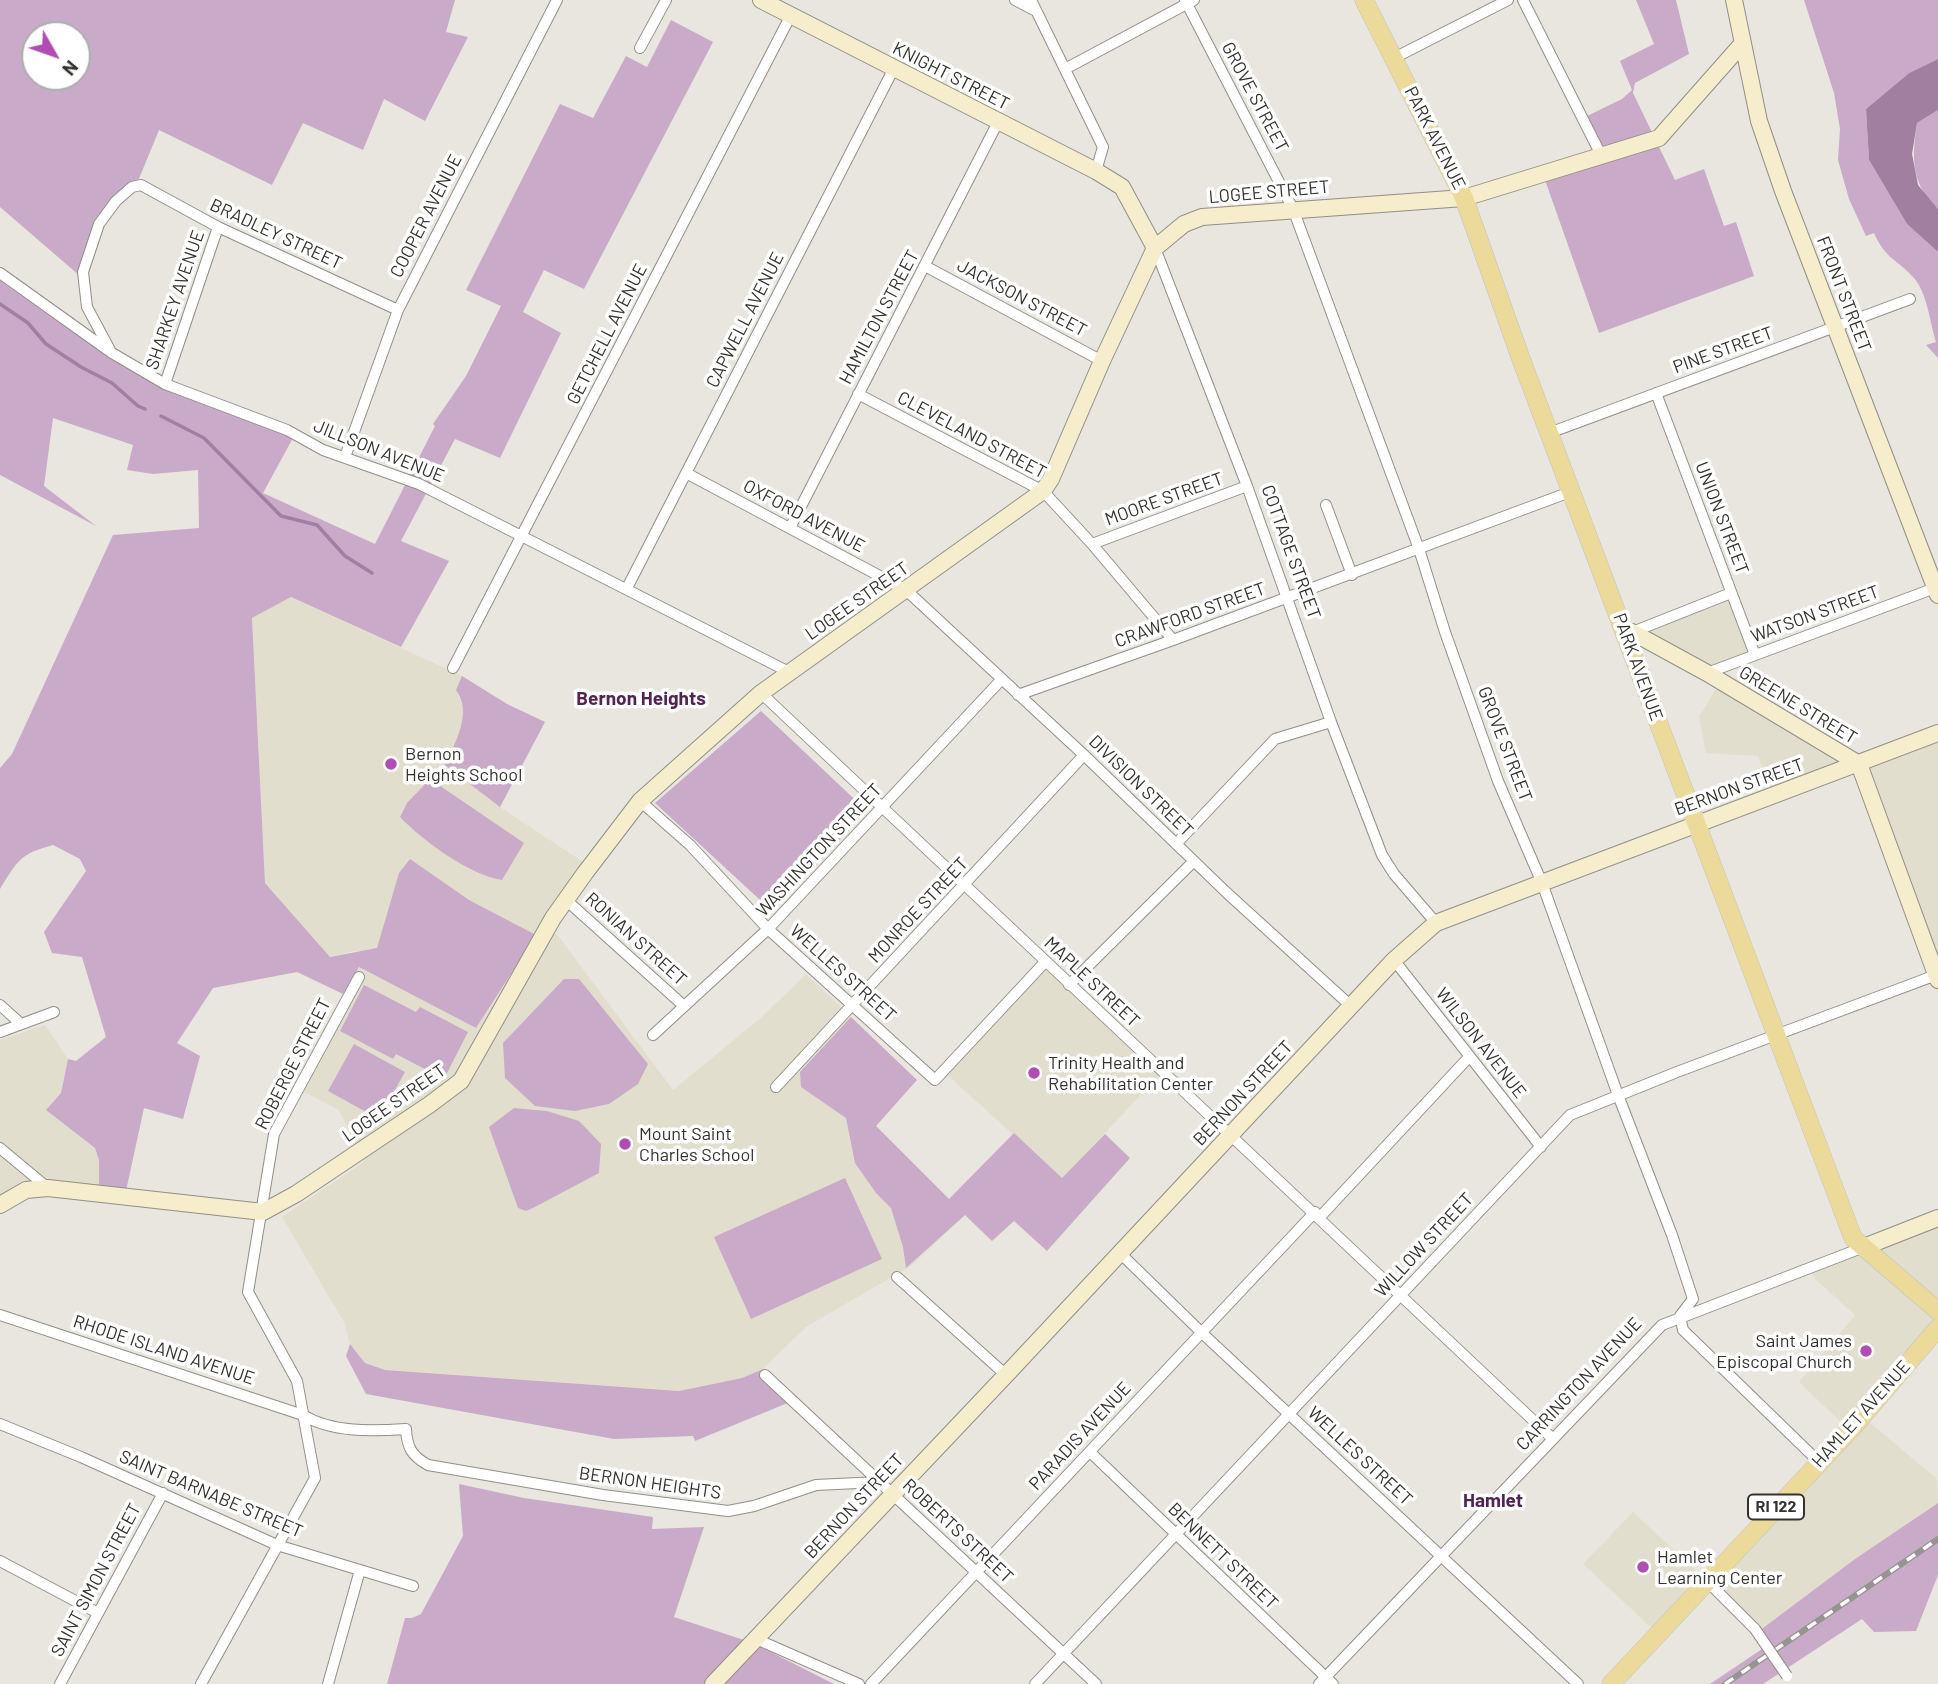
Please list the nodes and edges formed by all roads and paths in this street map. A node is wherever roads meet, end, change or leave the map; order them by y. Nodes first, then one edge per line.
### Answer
1 (557, 0) edge
2 (666, 0) edge
3 (761, 0) edge
4 (1015, 0) edge
5 (1031, 0) edge
6 (1364, 0) edge
7 (1508, 0) edge
8 (1523, 0) edge
9 (1188, 1) edge
10 (1733, 2) edge
11 (1037, 11) junction
12 (791, 15) junction
13 (1742, 44) junction
14 (640, 48) dead end
15 (1394, 58) junction
16 (894, 68) junction
17 (1065, 69) junction
18 (998, 122) junction
19 (1601, 155) junction
20 (1096, 171) junction
21 (1122, 187) joint
22 (1464, 198) junction
23 (1293, 209) junction
24 (218, 227) junction
25 (1156, 248) junction
26 (925, 266) junction
27 (0, 273) edge
28 (1910, 299) dead end
29 (398, 310) junction
30 (1836, 326) junction
31 (112, 353) junction
32 (1102, 361) junction
33 (165, 384) junction
34 (1656, 393) junction
35 (858, 394) junction
36 (1549, 433) junction
37 (345, 457) junction
38 (686, 473) junction
39 (1247, 486) junction
40 (1042, 491) junction
41 (1570, 492) junction
42 (1326, 505) dead end
43 (790, 528) junction
44 (523, 536) junction
45 (1092, 544) junction
46 (1419, 550) junction
47 (1352, 575) junction
48 (627, 588) junction
49 (906, 590) junction
50 (1937, 592) edge
51 (1731, 593) junction
52 (1287, 598) junction
53 (1629, 633) junction
54 (1173, 640) junction
55 (1755, 654) junction
56 (453, 668) dead end
57 (789, 672) junction
58 (1707, 673) junction
59 (1001, 680) junction
60 (761, 693) junction
61 (1018, 695) junction
62 (1331, 722) junction
63 (1938, 733) edge
64 (1084, 755) junction
65 (1859, 764) junction
66 (640, 801) junction
67 (882, 809) junction
68 (1696, 824) junction
69 (1176, 844) junction
70 (1194, 861) junction
71 (1542, 883) junction
72 (965, 886) junction
73 (565, 899) junction
74 (1436, 923) junction
75 (768, 929) junction
76 (1394, 960) junction
77 (1045, 962) junction
78 (359, 977) dead end
79 (1937, 978) edge
80 (1069, 985) junction
81 (0, 1005) edge
82 (684, 1006) junction
83 (853, 1006) junction
84 (1351, 1006) junction
85 (54, 1012) dead end
86 (21, 1024) junction
87 (0, 1032) edge
88 (653, 1035) dead end
89 (1775, 1035) junction
90 (1469, 1057) junction
91 (776, 1087) dead end
92 (1618, 1095) junction
93 (1230, 1135) junction
94 (1541, 1147) junction
95 (0, 1148) edge
96 (48, 1188) junction
97 (0, 1205) edge
98 (263, 1212) junction
99 (1317, 1215) junction
100 (1938, 1218) edge
101 (1864, 1247) junction
102 (1119, 1252) junction
103 (897, 1277) dead end
104 (1401, 1294) junction
105 (1938, 1311) edge
106 (0, 1315) edge
107 (1680, 1316) junction
108 (1938, 1328) edge
109 (1201, 1332) junction
110 (765, 1375) dead end
111 (1006, 1375) junction
112 (1289, 1414) junction
113 (303, 1415) junction
114 (0, 1424) edge
115 (1553, 1439) junction
116 (1090, 1452) junction
117 (416, 1458) joint
118 (1819, 1462) junction
119 (879, 1482) junction
120 (163, 1493) junction
121 (892, 1493) junction
122 (1176, 1535) junction
123 (277, 1545) junction
124 (1442, 1558) junction
125 (0, 1561) edge
126 (360, 1570) junction
127 (976, 1573) junction
128 (1707, 1581) junction
129 (413, 1586) dead end
130 (98, 1613) junction
131 (755, 1639) junction
132 (1064, 1653) junction
133 (1790, 1680) edge
134 (1326, 1682) edge
135 (60, 1684) edge
136 (201, 1684) edge
137 (328, 1684) edge
138 (713, 1684) edge
139 (859, 1684) edge
140 (871, 1684) edge
141 (1035, 1684) edge
142 (1096, 1684) edge
143 (1578, 1684) edge
144 (1611, 1684) edge

1 - 29 street, COOPER AVENUE
2 - 14 street
3 - 12 street, KNIGHT STREET
4 - 11 street
5 - 11 street
6 - 15 main road, PARK AVENUE
7 - 15 street
8 - 19 street
9 - 17 street
9 - 23 street, GROVE STREET
10 - 13 street, FRONT STREET
11 - 17 street
12 - 16 street, KNIGHT STREET
12 - 44 street, GETCHELL AVENUE
13 - 19 street, LOGEE STREET
13 - 30 street, FRONT STREET
15 - 22 main road, PARK AVENUE
16 - 18 street, KNIGHT STREET
16 - 38 street, CAPWELL AVENUE
17 - 20 street
18 - 20 street, KNIGHT STREET
18 - 26 street, HAMILTON STREET
19 - 22 street, LOGEE STREET
20 - 21 street, KNIGHT STREET
21 - 25 street, COTTAGE STREET
22 - 23 street, LOGEE STREET
22 - 36 main road, PARK AVENUE
23 - 25 street, LOGEE STREET
23 - 46 street, GROVE STREET
24 - 29 street, BRADLEY STREET
24 - 31 street, BRADLEY STREET
24 - 33 street, SHARKEY AVENUE
25 - 32 street, LOGEE STREET
25 - 39 street, COTTAGE STREET
26 - 32 street, JACKSON STREET
26 - 35 street, HAMILTON STREET
27 - 31 street, JILLSON AVENUE
28 - 30 street, PINE STREET
29 - 37 street, COOPER AVENUE
30 - 34 street, PINE STREET
30 - 50 street, FRONT STREET
31 - 33 street, JILLSON AVENUE
32 - 40 street, LOGEE STREET
33 - 37 street, JILLSON AVENUE
34 - 36 street, PINE STREET
34 - 51 street, UNION STREET
35 - 40 street, CLEVELAND STREET
35 - 43 street, HAMILTON STREET
36 - 41 main road, PARK AVENUE
37 - 44 street, JILLSON AVENUE
38 - 43 street, OXFORD AVENUE
38 - 48 street, CAPWELL AVENUE
39 - 45 street, MOORE STREET
39 - 52 street, COTTAGE STREET
40 - 45 street, CLEVELAND STREET
40 - 49 street, LOGEE STREET
41 - 46 street, CRAWFORD STREET
41 - 53 main road, PARK AVENUE
42 - 47 street
43 - 49 street, OXFORD AVENUE
44 - 48 street, JILLSON AVENUE
44 - 56 street, GETCHELL AVENUE
45 - 54 street, CLEVELAND STREET
46 - 47 street, CRAWFORD STREET
46 - 71 street, GROVE STREET
47 - 52 street, CRAWFORD STREET
48 - 57 street, JILLSON AVENUE
49 - 57 street, LOGEE STREET
49 - 59 street, DIVISION STREET
50 - 55 street, WATSON STREET
51 - 53 street
51 - 55 street, UNION STREET
52 - 54 street, CRAWFORD STREET
52 - 62 street, COTTAGE STREET
53 - 58 street, GREENE STREET
53 - 68 main road, PARK AVENUE
54 - 61 street, CRAWFORD STREET
55 - 58 street, WATSON STREET
57 - 60 street, LOGEE STREET
58 - 65 street, GREENE STREET
59 - 61 street, DIVISION STREET
59 - 67 street, WASHINGTON STREET
60 - 66 street, LOGEE STREET
60 - 67 street, MAPLE STREET
61 - 64 street, DIVISION STREET
62 - 69 street
62 - 74 street, COTTAGE STREET
63 - 65 street, BERNON STREET
64 - 69 street, DIVISION STREET
64 - 72 street, MONROE STREET
65 - 68 street, BERNON STREET
65 - 79 street, GREENE STREET
66 - 73 street, LOGEE STREET
66 - 75 street, WELLES STREET
67 - 72 street, MAPLE STREET
67 - 75 street, WASHINGTON STREET
68 - 71 street, BERNON STREET
68 - 89 main road, PARK AVENUE
69 - 70 street, DIVISION STREET
70 - 80 street
70 - 84 street, DIVISION STREET
71 - 74 street, BERNON STREET
71 - 92 street, GROVE STREET
72 - 77 street, MAPLE STREET
72 - 83 street, MONROE STREET
73 - 82 street, RONIAN STREET
73 - 98 street, LOGEE STREET
74 - 76 street, BERNON STREET
75 - 82 street, WASHINGTON STREET
75 - 83 street, WELLES STREET
76 - 84 street, BERNON STREET
76 - 90 street, WILSON AVENUE
77 - 80 street, MAPLE STREET
77 - 83 street, WELLES STREET
78 - 98 street, ROBERGE STREET
79 - 89 street, WILLOW STREET
80 - 93 street, MAPLE STREET
81 - 86 street
82 - 88 street, WASHINGTON STREET
83 - 91 street, MONROE STREET
84 - 93 street, BERNON STREET
85 - 86 street
86 - 87 street
89 - 92 street, WILLOW STREET
89 - 101 main road, PARK AVENUE
90 - 94 street, WILSON AVENUE
90 - 99 street, PARADIS AVENUE
92 - 94 street, WILLOW STREET
92 - 107 street, GROVE STREET
93 - 99 street, MAPLE STREET
93 - 102 street, BERNON STREET
94 - 104 street, WILLOW STREET
95 - 96 street
96 - 97 street
96 - 98 street
98 - 113 street, ROBERGE STREET
99 - 104 street, MAPLE STREET
99 - 109 street, PARADIS AVENUE
100 - 101 street, CARRINGTON AVENUE
101 - 105 main road, PARK AVENUE
101 - 107 street, CARRINGTON AVENUE
102 - 109 street, WELLES STREET
102 - 111 street, BERNON STREET
103 - 111 street
104 - 112 street, WILLOW STREET
104 - 115 street, MAPLE STREET
106 - 113 street, RHODE ISLAND AVENUE
107 - 115 street, CARRINGTON AVENUE
107 - 118 street
108 - 118 main road, HAMLET AVENUE / RI 122
109 - 112 street, WELLES STREET
109 - 116 street, PARADIS AVENUE
110 - 119 street, ROBERTS STREET
111 - 121 street, BERNON STREET
112 - 122 street, WILLOW STREET
112 - 124 street, WELLES STREET
113 - 117 street, RHODE ISLAND AVENUE
113 - 123 street, ROBERGE STREET
114 - 120 street, SAINT BARNABE STREET
115 - 124 street, CARRINGTON AVENUE
116 - 122 street, BENNETT STREET
116 - 127 street, PARADIS AVENUE
117 - 119 street, BERNON HEIGHTS
118 - 128 main road, HAMLET AVENUE / RI 122
119 - 121 street, ROBERTS STREET
120 - 123 street, SAINT BARNABE STREET
120 - 130 street, SAINT SIMON STREET
121 - 127 street, ROBERTS STREET
121 - 131 street, BERNON STREET
122 - 132 street, WILLOW STREET
122 - 134 street, BENNETT STREET
123 - 126 street, SAINT BARNABE STREET
123 - 136 street, ROBERGE STREET
124 - 134 street, CARRINGTON AVENUE
124 - 143 street, WELLES STREET
125 - 130 street
126 - 129 street, SAINT BARNABE STREET
126 - 137 street
127 - 132 street, ROBERTS STREET
127 - 140 street, PARADIS AVENUE
128 - 133 street, bridge
128 - 144 main road, HAMLET AVENUE / RI 122
130 - 135 street, SAINT SIMON STREET
131 - 138 street, BERNON STREET
131 - 139 street
132 - 141 street, WILLOW STREET
132 - 142 street, ROBERTS STREET

